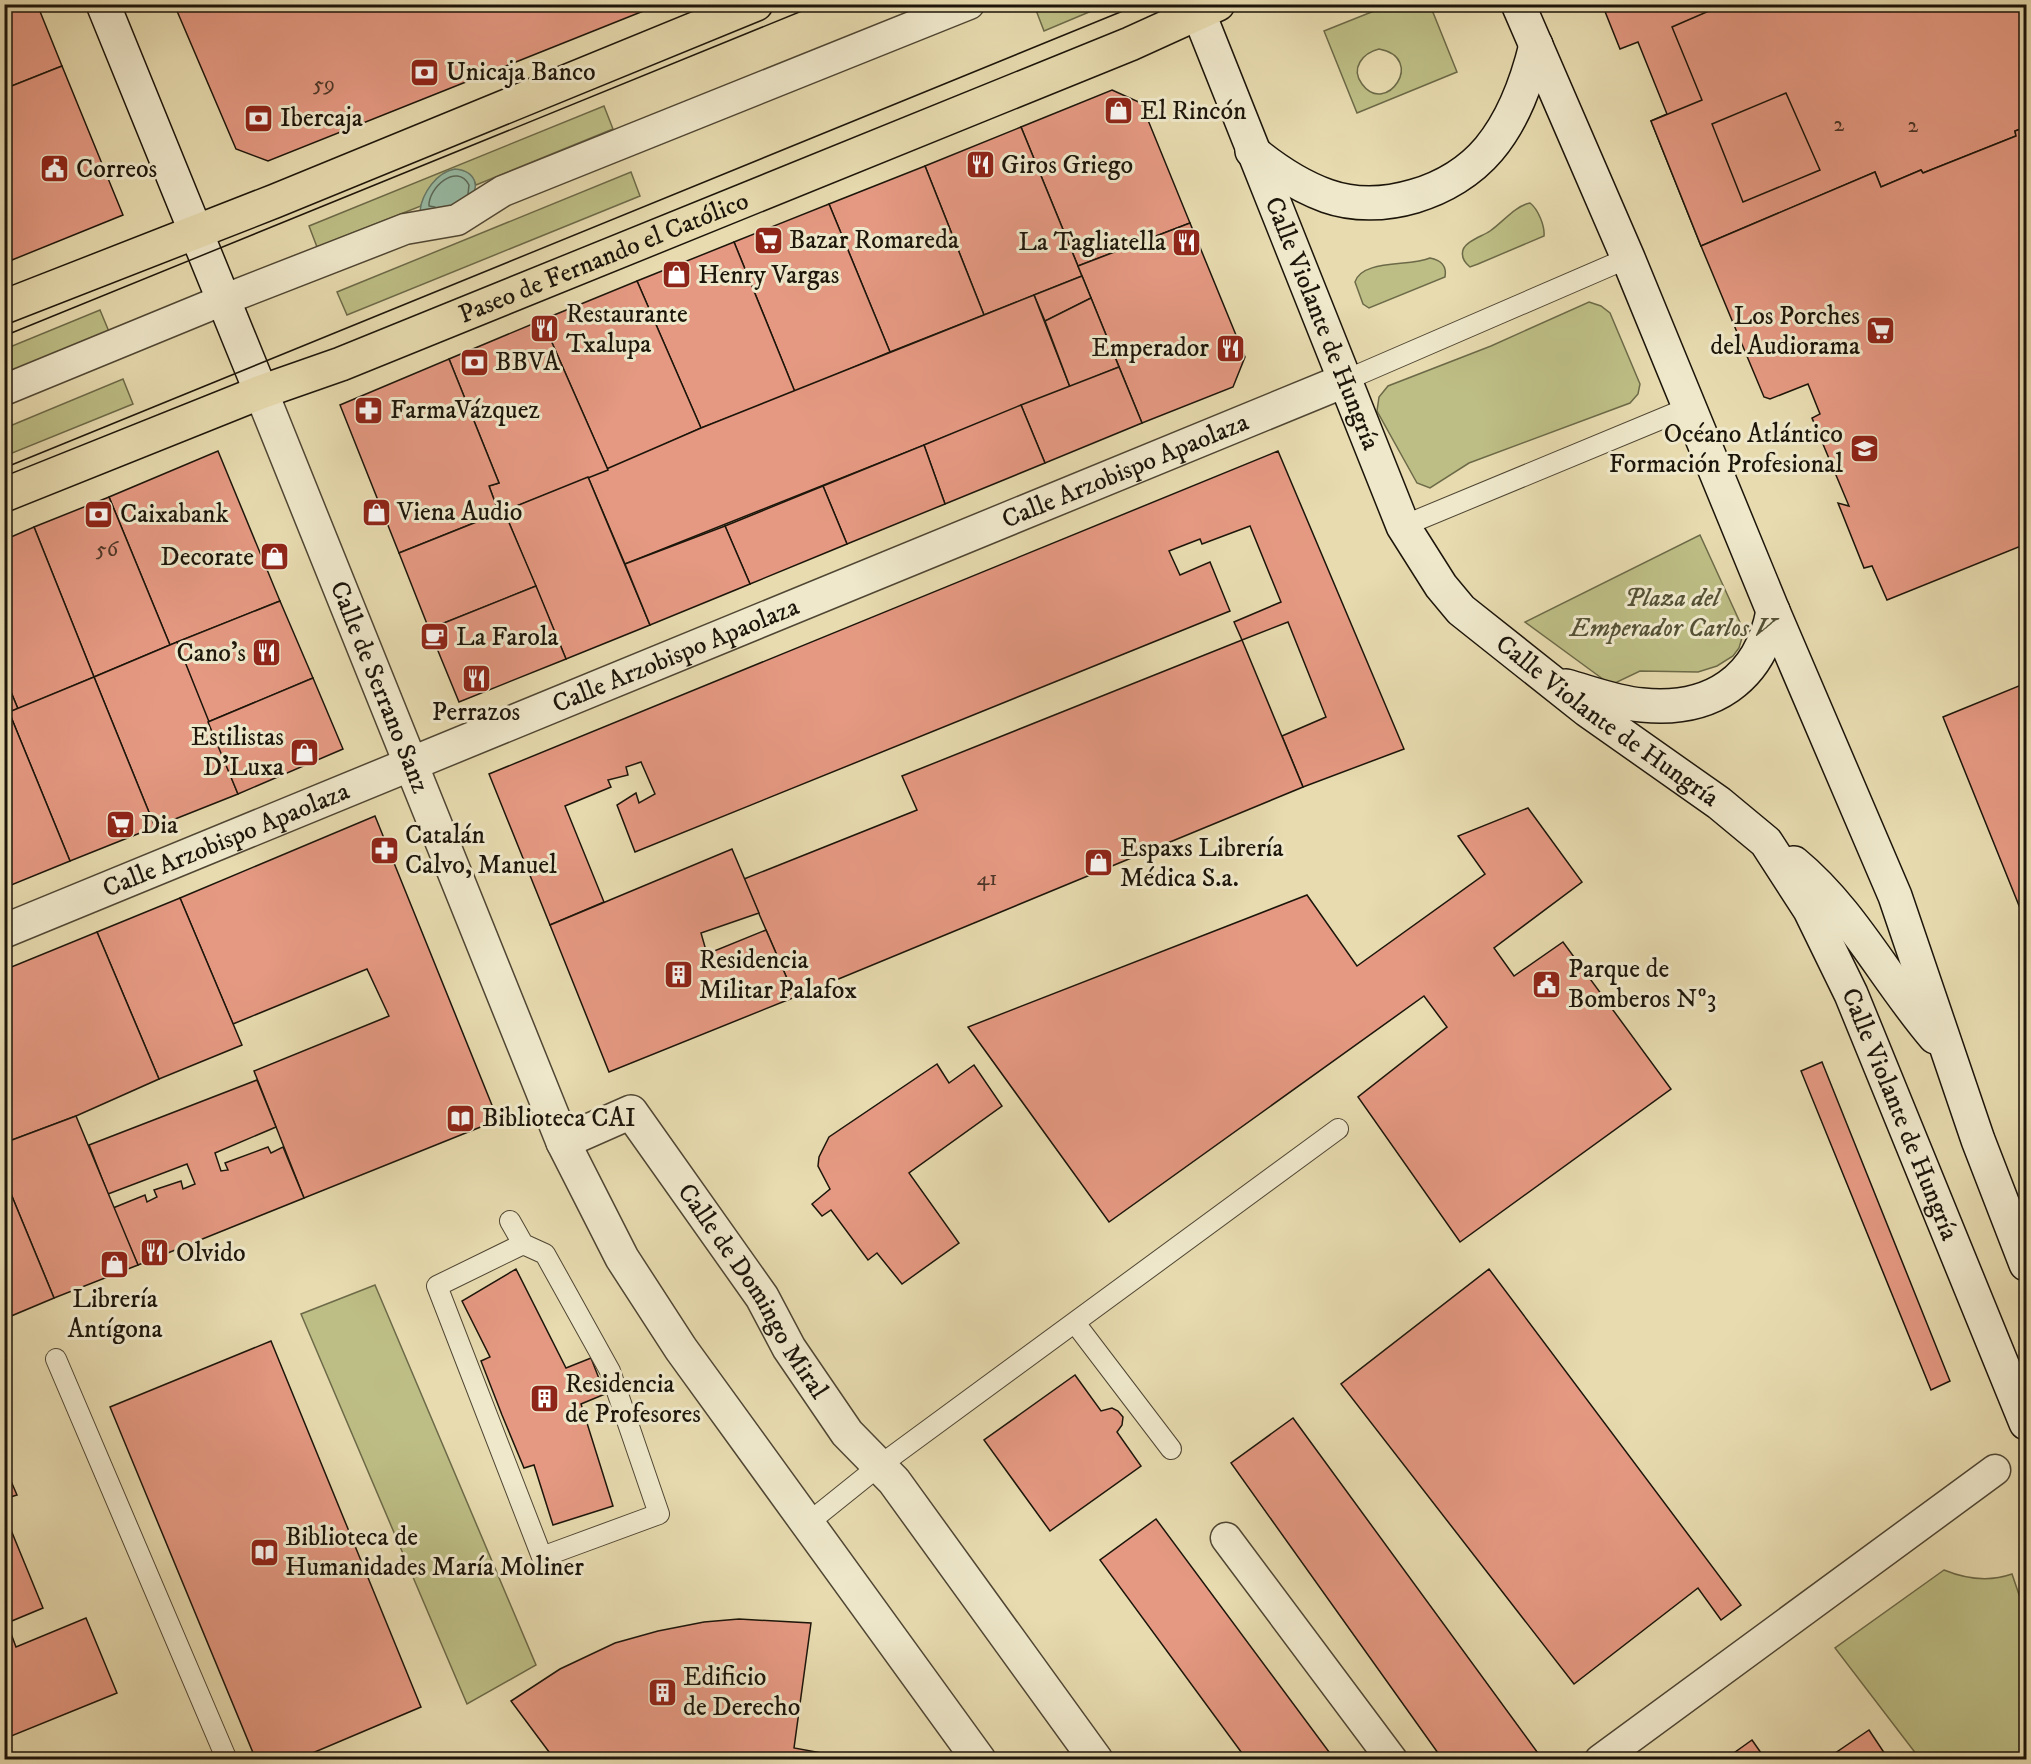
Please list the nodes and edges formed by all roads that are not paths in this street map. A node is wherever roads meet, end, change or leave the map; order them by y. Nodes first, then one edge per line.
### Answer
1 (103, 4) edge
2 (756, 4) edge
3 (969, 4) edge
4 (1518, 4) edge
5 (1208, 9) edge
6 (1536, 45) junction
7 (1252, 151) junction
8 (196, 232) junction
9 (1629, 258) junction
10 (223, 300) junction
11 (4, 307) edge
12 (1346, 380) junction
13 (4, 390) edge
14 (261, 392) junction
15 (1690, 407) junction
16 (4, 495) edge
17 (1404, 526) junction
18 (1773, 611) junction
19 (1553, 683) junction
20 (410, 764) junction
21 (1766, 842) junction
22 (4, 932) edge
23 (1949, 1053) junction
24 (1338, 1129) dead end
25 (563, 1142) junction
26 (510, 1221) dead end
27 (523, 1244) junction
28 (2026, 1264) edge
29 (1075, 1323) junction
30 (56, 1359) dead end
31 (2026, 1423) edge
32 (1171, 1449) dead end
33 (879, 1466) junction
34 (1995, 1470) dead end
35 (808, 1523) junction
36 (1226, 1538) dead end
37 (227, 1760) edge
38 (979, 1760) edge
39 (1096, 1760) edge
40 (1392, 1760) edge
41 (1600, 1760) edge

1 - 8 main road, Calle de Serrano Sanz
2 - 8 main road
3 - 10 street
4 - 6 main road
5 - 7 main road, Calle Violante de Hungría
5 - 14 main road, Paseo de Fernando el Católico
6 - 7 main road
6 - 9 main road
7 - 12 main road, Calle Violante de Hungría
8 - 10 main road, Calle de Serrano Sanz
8 - 11 main road
9 - 12 lane
9 - 15 main road
10 - 13 street
10 - 14 main road, Calle de Serrano Sanz
12 - 17 main road, Calle Violante de Hungría
12 - 20 main road, Calle Arzobispo Apaolaza
14 - 16 main road, Paseo de Fernando el Católico
14 - 20 main road, Calle de Serrano Sanz
15 - 17 lane
15 - 18 main road
17 - 19 main road, Calle Violante de Hungría
18 - 19 main road
18 - 23 main road
19 - 21 main road, Calle Violante de Hungría
20 - 22 main road, Calle Arzobispo Apaolaza
20 - 25 main road, Calle de Serrano Sanz
21 - 23 main road
21 - 31 main road, Calle Violante de Hungría
23 - 28 main road
24 - 29 lane
25 - 33 main road, Calle de Domingo Miral
25 - 35 main road
26 - 27 lane
27 - 27 lane
29 - 32 lane
29 - 33 lane
30 - 37 lane
33 - 35 lane
33 - 39 main road, Calle de Domingo Miral
34 - 41 street
35 - 38 main road
36 - 40 street

